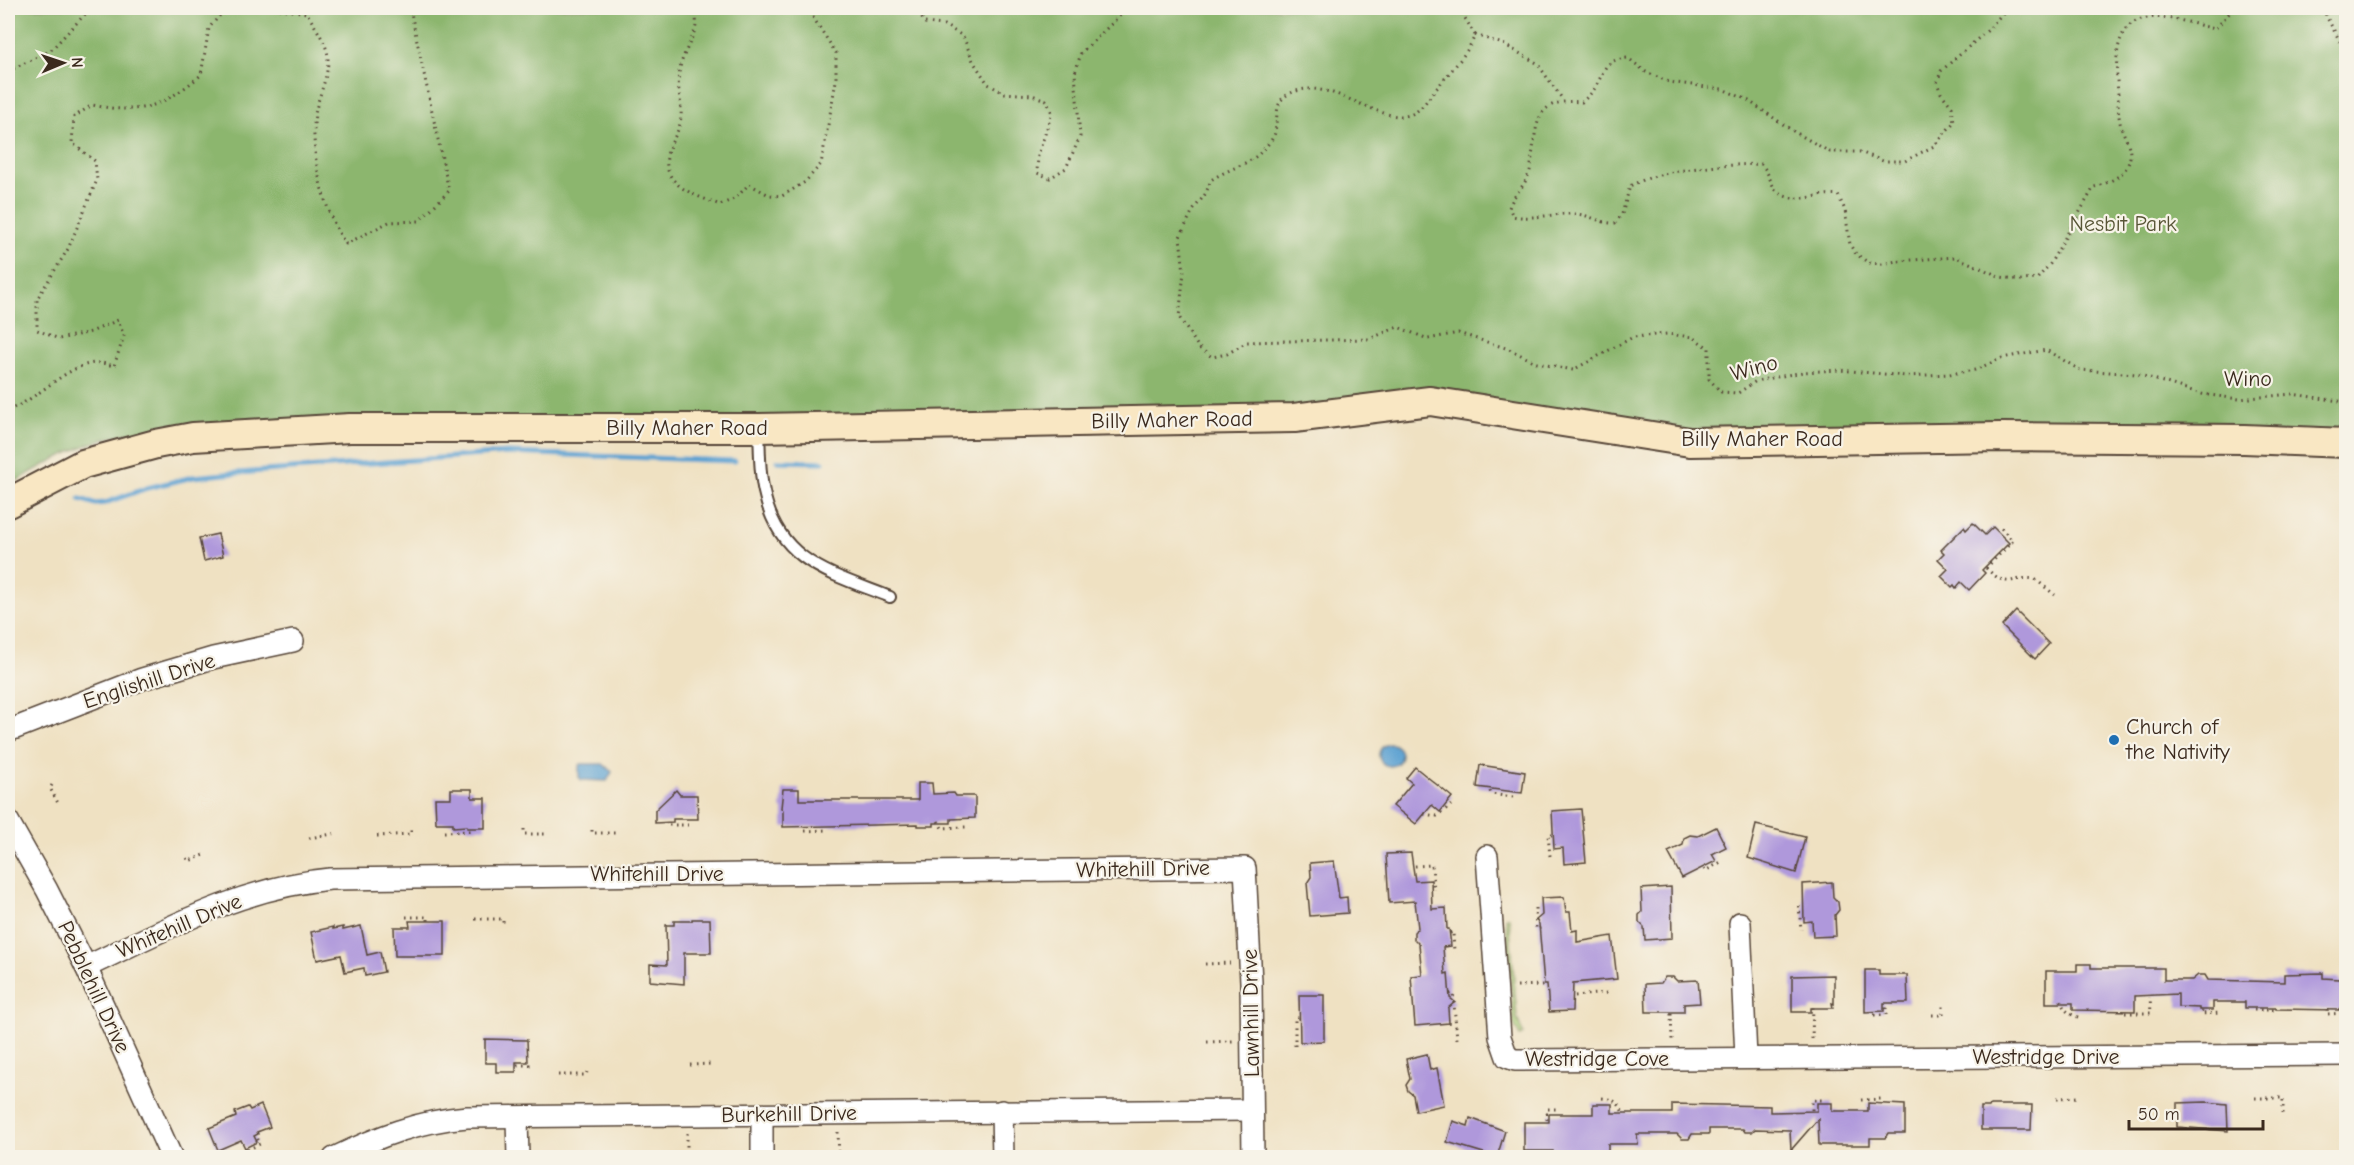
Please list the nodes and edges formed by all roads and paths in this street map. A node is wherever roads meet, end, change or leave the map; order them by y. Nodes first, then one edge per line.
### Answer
1 (91, 8) edge
2 (225, 8) edge
3 (274, 8) edge
4 (410, 8) edge
5 (695, 8) edge
6 (807, 8) edge
7 (915, 8) edge
8 (1128, 8) edge
9 (1459, 8) edge
10 (2007, 8) edge
11 (2234, 8) edge
12 (2325, 8) edge
13 (1475, 35) junction
14 (2346, 52) edge
15 (8, 71) edge
16 (1563, 100) junction
17 (2346, 402) edge
18 (8, 410) edge
19 (759, 428) junction
20 (2346, 443) edge
21 (8, 503) edge
22 (1999, 526) dead end
23 (2055, 595) dead end
24 (890, 597) dead end
25 (293, 641) dead end
26 (8, 731) edge
27 (52, 785) dead end
28 (1490, 790) dead end
29 (1513, 797) dead end
30 (59, 805) dead end
31 (1451, 805) dead end
32 (1424, 814) dead end
33 (8, 821) edge
34 (938, 821) dead end
35 (669, 825) dead end
36 (688, 825) dead end
37 (804, 826) dead end
38 (967, 827) dead end
39 (411, 828) dead end
40 (470, 829) dead end
41 (524, 829) dead end
42 (592, 830) dead end
43 (826, 830) dead end
44 (444, 832) dead end
45 (338, 833) dead end
46 (618, 833) dead end
47 (547, 834) dead end
48 (1552, 835) dead end
49 (377, 836) dead end
50 (309, 838) dead end
51 (207, 854) dead end
52 (1487, 856) dead end
53 (1550, 856) dead end
54 (187, 858) dead end
55 (1723, 861) dead end
56 (1416, 866) dead end
57 (1245, 868) joint
58 (1704, 868) dead end
59 (1434, 890) dead end
60 (1799, 906) dead end
61 (1535, 908) dead end
62 (406, 917) dead end
63 (475, 918) dead end
64 (428, 923) dead end
65 (1740, 923) dead end
66 (503, 927) dead end
67 (1540, 928) dead end
68 (1801, 930) dead end
69 (1450, 933) dead end
70 (1455, 952) dead end
71 (1232, 963) dead end
72 (1205, 964) dead end
73 (86, 967) junction
74 (1542, 985) dead end
75 (1517, 986) dead end
76 (1607, 993) dead end
77 (1450, 994) dead end
78 (1575, 996) dead end
79 (2150, 998) dead end
80 (2061, 1000) dead end
81 (1886, 1003) dead end
82 (1943, 1005) dead end
83 (1812, 1006) dead end
84 (2275, 1008) dead end
85 (2327, 1009) dead end
86 (2254, 1010) dead end
87 (2202, 1011) dead end
88 (2125, 1013) dead end
89 (2221, 1013) dead end
90 (2346, 1013) edge
91 (1671, 1014) dead end
92 (1874, 1015) dead end
93 (1932, 1015) dead end
94 (1299, 1018) dead end
95 (2082, 1018) dead end
96 (1457, 1038) dead end
97 (1812, 1039) dead end
98 (1672, 1040) dead end
99 (1234, 1041) dead end
100 (1207, 1042) dead end
101 (1295, 1046) dead end
102 (2346, 1055) edge
103 (1746, 1058) junction
104 (711, 1064) dead end
105 (517, 1065) dead end
106 (533, 1065) dead end
107 (690, 1065) dead end
108 (587, 1072) dead end
109 (558, 1075) dead end
110 (1602, 1098) dead end
111 (2057, 1098) dead end
112 (2255, 1098) dead end
113 (1823, 1100) dead end
114 (1861, 1100) dead end
115 (2078, 1100) dead end
116 (1881, 1101) dead end
117 (1558, 1109) dead end
118 (1252, 1110) junction
119 (1812, 1110) dead end
120 (1002, 1111) junction
121 (1623, 1113) dead end
122 (762, 1115) junction
123 (517, 1118) junction
124 (2283, 1118) dead end
125 (1547, 1120) dead end
126 (838, 1131) dead end
127 (687, 1133) dead end
128 (257, 1137) dead end
129 (172, 1158) edge
130 (231, 1158) edge
131 (334, 1158) edge
132 (518, 1158) edge
133 (687, 1158) edge
134 (762, 1158) edge
135 (839, 1158) edge
136 (1003, 1158) edge
137 (1253, 1158) edge

1 - 15 path
2 - 18 path
3 - 4 path
5 - 6 path
7 - 8 path
9 - 13 path
10 - 16 path
11 - 16 path
12 - 14 path
13 - 16 path
13 - 17 path, Wino
19 - 20 main road, Billy Maher Road
19 - 21 main road, Billy Maher Road
19 - 24 lane
22 - 23 path
25 - 26 street, Englishill Drive
27 - 30 path
28 - 29 path
31 - 32 path
33 - 73 street, Pebblehill Drive
34 - 38 path
35 - 36 path
37 - 43 path
39 - 49 path
40 - 44 path
41 - 47 path
42 - 46 path
45 - 50 path
48 - 53 path
51 - 54 path
52 - 103 street, Westridge Cove
55 - 58 path
56 - 59 path
57 - 73 street, Whitehill Drive
57 - 118 street, Lawnhill Drive
60 - 68 path
61 - 67 path
62 - 64 path
63 - 66 path
65 - 103 street
69 - 70 path
71 - 72 path
73 - 129 street, Pebblehill Drive
74 - 75 path
76 - 78 path
77 - 96 path
79 - 88 path
80 - 95 path
81 - 92 path
82 - 93 path
83 - 97 path
84 - 86 path
85 - 90 path
87 - 89 path
91 - 98 path
94 - 101 path
99 - 100 path
102 - 103 street, Westridge Drive
104 - 107 path
105 - 106 path
108 - 109 path
110 - 121 path
111 - 115 path
112 - 124 path
113 - 119 path
114 - 116 path
117 - 125 path
118 - 120 street, Burkehill Drive
118 - 137 street, Lawnhill Drive
120 - 122 street, Burkehill Drive
120 - 136 street
122 - 123 street, Burkehill Drive
122 - 134 street
123 - 131 street, Burkehill Drive
123 - 132 street
126 - 135 path
127 - 133 path
128 - 130 path

